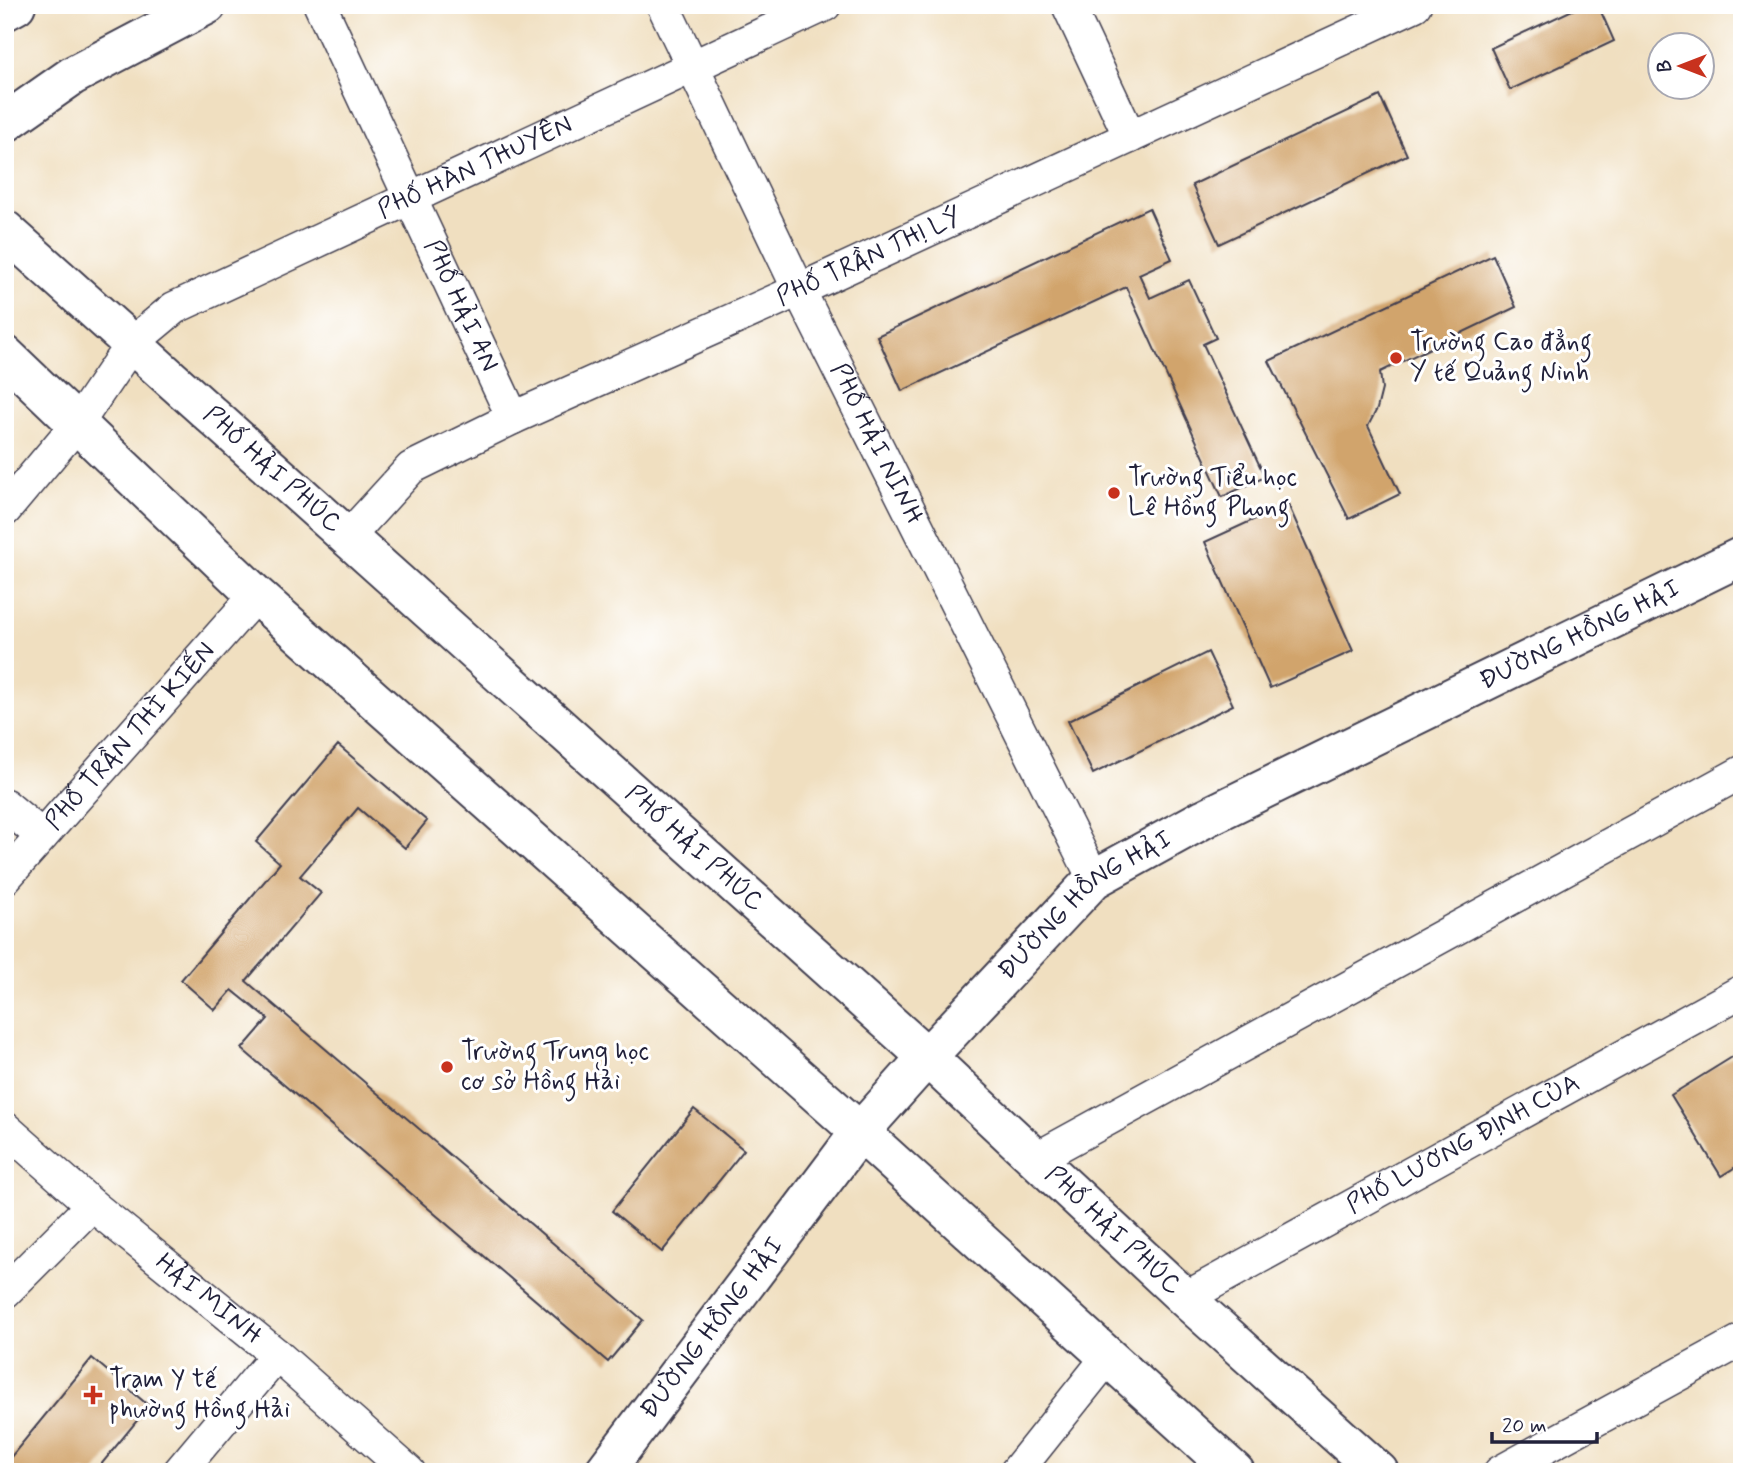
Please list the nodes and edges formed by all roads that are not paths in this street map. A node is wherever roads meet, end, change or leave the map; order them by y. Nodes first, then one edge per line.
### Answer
1 (16, 5) edge
2 (207, 5) edge
3 (320, 5) edge
4 (663, 5) edge
5 (825, 5) edge
6 (1068, 5) edge
7 (1415, 5) edge
8 (5, 11) edge
9 (693, 68) junction
10 (5, 123) edge
11 (1130, 138) junction
12 (411, 200) junction
13 (5, 230) edge
14 (799, 290) junction
15 (132, 343) junction
16 (5, 355) edge
17 (513, 418) junction
18 (77, 424) junction
19 (5, 510) edge
20 (348, 537) junction
21 (1742, 556) edge
22 (256, 595) junction
23 (1742, 772) edge
24 (5, 806) edge
25 (42, 836) junction
26 (5, 878) edge
27 (1094, 879) junction
28 (1742, 991) edge
29 (927, 1057) junction
30 (5, 1128) edge
31 (860, 1132) junction
32 (1037, 1157) junction
33 (92, 1205) junction
34 (5, 1292) edge
35 (1185, 1298) junction
36 (1742, 1340) edge
37 (277, 1354) junction
38 (1107, 1358) junction
39 (179, 1472) edge
40 (410, 1472) edge
41 (604, 1472) edge
42 (1016, 1472) edge
43 (1235, 1472) edge
44 (1379, 1472) edge
45 (1500, 1472) edge

1 - 8 street
2 - 10 street
3 - 12 street, PHỐ HẢI AN
4 - 9 street, PHỐ HẢI NINH
5 - 9 street, PHỐ HÀN THUYÊN
6 - 11 street
7 - 11 street, PHỐ TRẦN THỊ LÝ
9 - 12 street, PHỐ HÀN THUYÊN
9 - 14 street, PHỐ HẢI NINH
11 - 14 street, PHỐ TRẦN THỊ LÝ
12 - 15 street, PHỐ HÀN THUYÊN
12 - 17 street, PHỐ HẢI AN
13 - 15 street, PHỐ HẢI PHÚC
14 - 17 street, PHỐ TRẦN THỊ LÝ
14 - 27 street, PHỐ HẢI NINH
15 - 18 street, PHỐ HÀN THUYÊN
15 - 20 street, PHỐ HẢI PHÚC
16 - 18 street
17 - 20 street, PHỐ TRẦN THỊ LÝ
18 - 19 street, PHỐ HÀN THUYÊN
18 - 22 street
20 - 29 street, PHỐ HẢI PHÚC
21 - 27 street, ĐƯỜNG HỒNG HẢI
22 - 25 street, PHỐ TRẦN THÌ KIẾN
22 - 31 street
23 - 32 street
24 - 25 street
25 - 26 street, PHỐ TRẦN THÌ KIẾN
27 - 29 street, ĐƯỜNG HỒNG HẢI
28 - 35 street, PHỐ LƯƠNG ĐỊNH CỦA
29 - 31 street, ĐƯỜNG HỒNG HẢI
29 - 32 street, PHỐ HẢI PHÚC
30 - 33 street, HẢI MINH
31 - 38 street
31 - 41 street, ĐƯỜNG HỒNG HẢI
32 - 35 street, PHỐ HẢI PHÚC
33 - 34 street
33 - 37 street, HẢI MINH
35 - 44 street, PHỐ HẢI PHÚC
36 - 45 street
37 - 39 street
37 - 40 street, HẢI MINH
38 - 42 street
38 - 43 street

